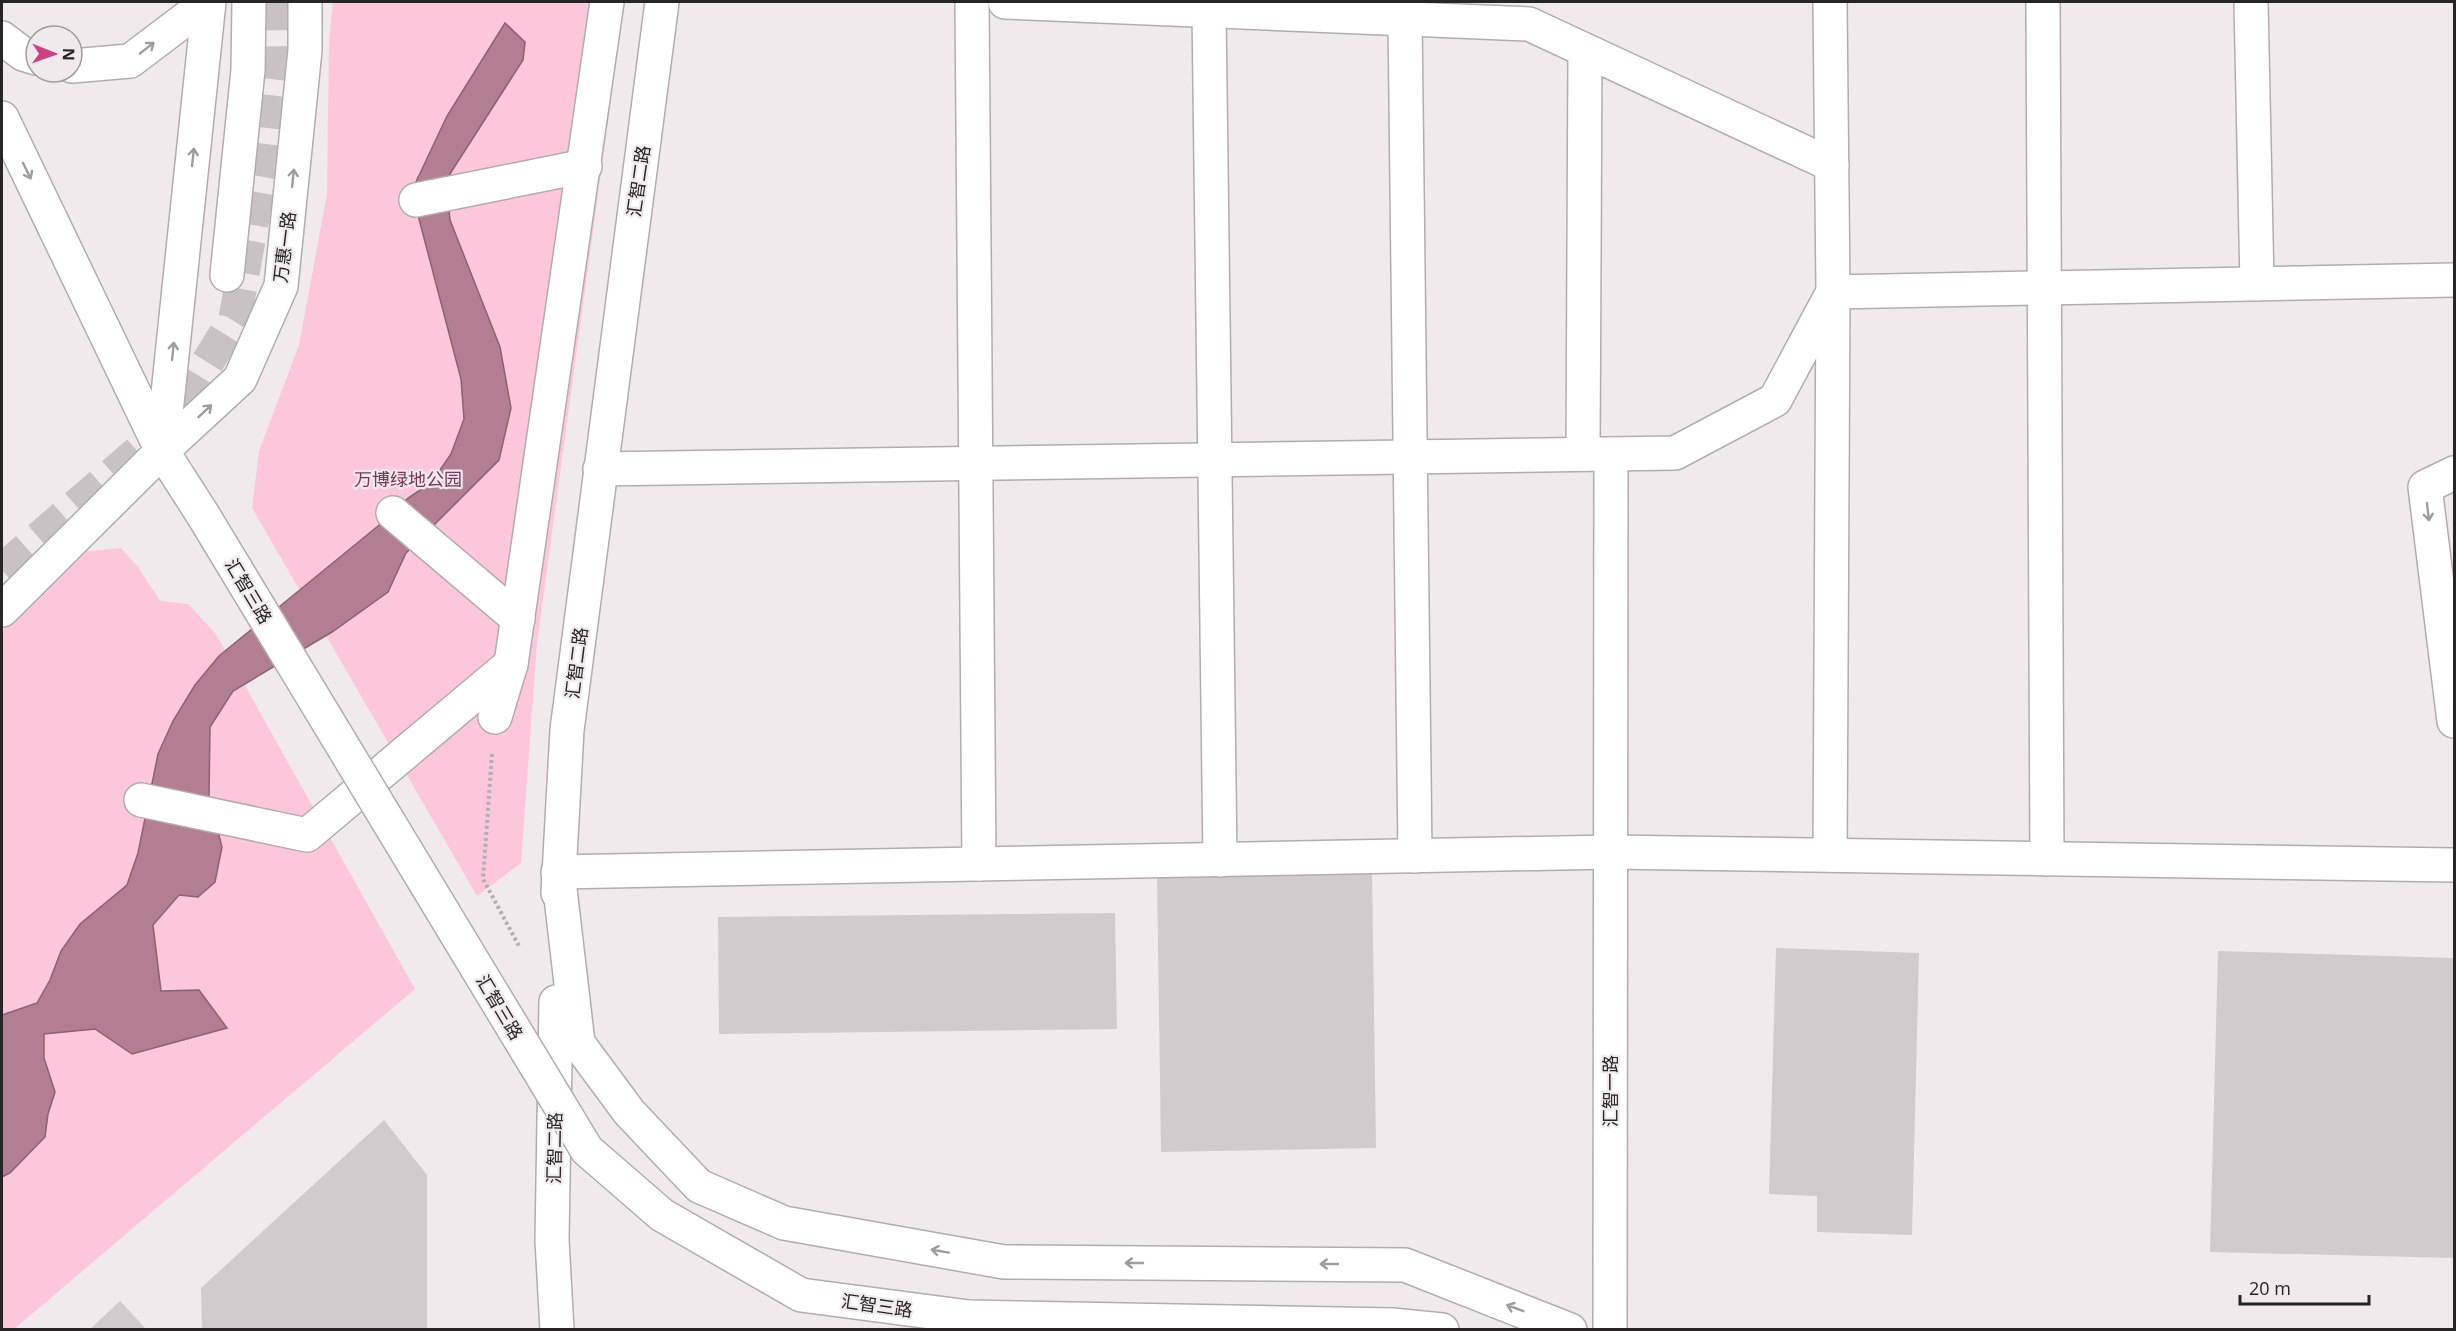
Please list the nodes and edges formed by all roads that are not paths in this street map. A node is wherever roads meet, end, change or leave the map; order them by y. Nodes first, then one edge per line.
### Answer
1 (208, 2) edge
2 (249, 2) edge
3 (305, 2) edge
4 (607, 2) edge
5 (662, 2) edge
6 (972, 2) edge
7 (1005, 2) edge
8 (1830, 2) edge
9 (2043, 2) edge
10 (2251, 2) edge
11 (1209, 10) junction
12 (1405, 18) junction
13 (2, 38) edge
14 (1585, 51) junction
15 (24, 55) edge
16 (84, 65) edge
17 (2, 118) edge
18 (1832, 165) junction
19 (585, 166) junction
20 (416, 200) dead end
21 (227, 275) dead end
22 (2454, 280) edge
23 (2257, 284) junction
24 (2045, 288) junction
25 (1833, 292) junction
26 (162, 451) junction
27 (1597, 454) junction
28 (1410, 457) junction
29 (1215, 459) junction
30 (977, 463) junction
31 (600, 469) junction
32 (2454, 472) edge
33 (393, 513) dead end
34 (2, 610) edge
35 (518, 619) junction
36 (511, 664) junction
37 (495, 717) road end
38 (2454, 721) edge
39 (141, 800) dead end
40 (1610, 852) junction
41 (1830, 855) junction
42 (1414, 856) junction
43 (2047, 859) junction
44 (1220, 860) junction
45 (979, 864) junction
46 (2454, 865) edge
47 (558, 873) junction
48 (557, 1329) edge
49 (1442, 1329) edge
50 (1570, 1329) edge
51 (1610, 1329) edge

16 -> 1 street
26 -> 1 street
2 - 21 street
26 -> 3 street, 万惠一路
4 - 19 street
5 - 31 street, 汇智二路
6 - 30 street
7 - 11 street
8 - 18 street
9 - 24 street
10 - 23 street
11 - 12 street
11 - 29 street
12 - 14 street
12 - 28 street
13 - 15 street
14 - 18 street
14 - 27 street, 汇智一路
17 -> 26 street, 汇智三路
18 - 25 street
19 - 20 street
19 - 35 street
22 - 23 street
23 - 24 street
24 - 25 street
24 - 43 street
25 - 27 street
25 - 41 street
26 - 34 street, 万惠一路
26 - 49 street, 汇智三路, bridge
27 - 28 street
27 - 40 street, 汇智一路
28 - 29 street
28 - 42 street
29 - 30 street
29 - 44 street
30 - 31 street
30 - 45 street
31 - 47 street, 汇智二路
32 -> 38 street
33 - 35 street
35 - 36 street
36 - 37 street
36 - 39 street
40 - 41 street
40 - 42 street
40 - 51 street, 汇智一路
41 - 43 street
42 - 44 street
43 - 46 street
44 - 45 street
45 - 47 street
47 - 48 street, 汇智二路
50 -> 47 street

